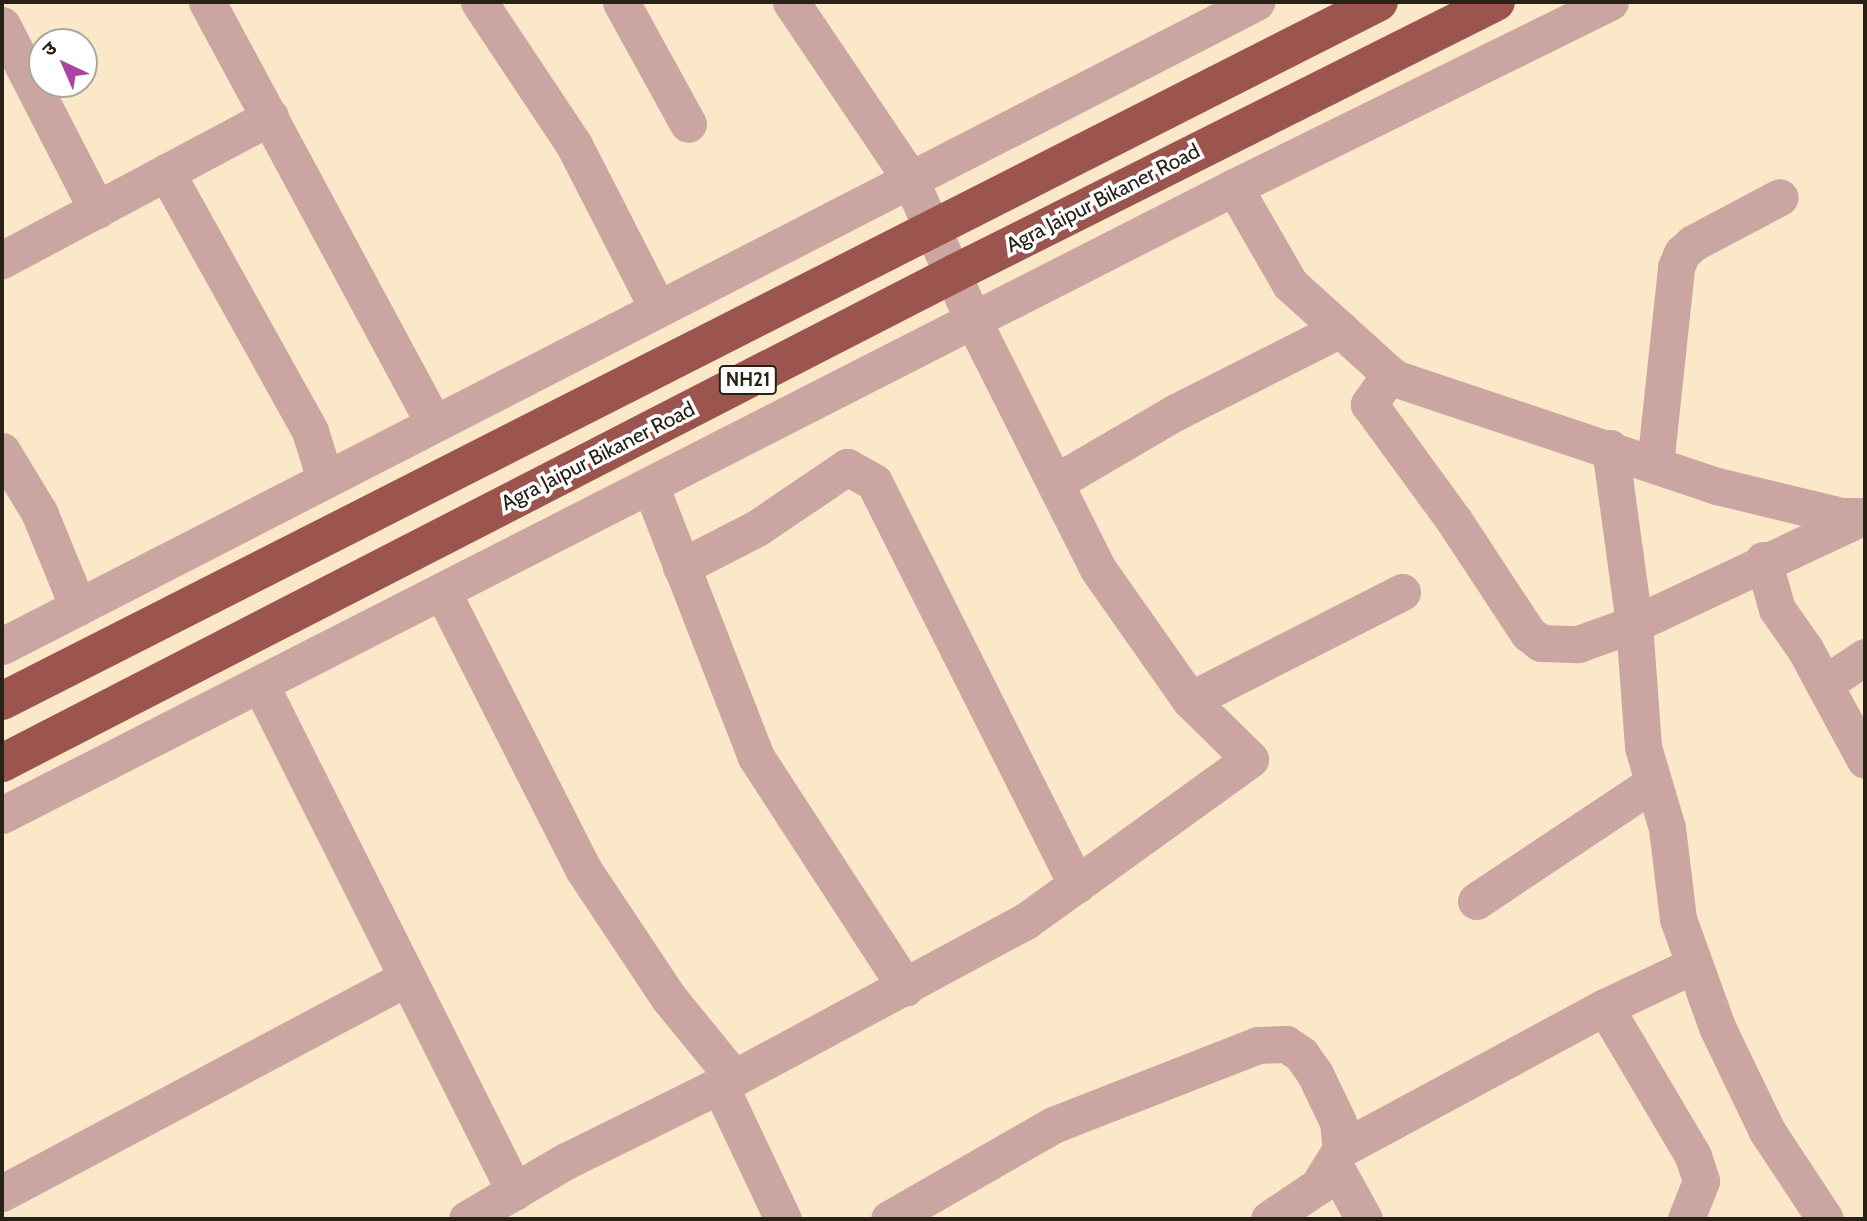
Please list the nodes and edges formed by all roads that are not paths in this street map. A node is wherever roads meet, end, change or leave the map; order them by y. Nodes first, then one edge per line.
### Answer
1 (207, 2) edge
2 (479, 2) edge
3 (621, 2) edge
4 (791, 2) edge
5 (1256, 2) edge
6 (1379, 2) edge
7 (1496, 2) edge
8 (1610, 2) edge
9 (2, 25) edge
10 (271, 117) junction
11 (688, 124) dead end
12 (166, 172) junction
13 (909, 177) junction
14 (1234, 187) junction
15 (1780, 197) dead end
16 (97, 210) junction
17 (931, 229) junction
18 (2, 260) edge
19 (955, 273) junction
20 (657, 307) junction
21 (973, 320) junction
22 (1340, 329) junction
23 (1390, 374) junction
24 (434, 423) junction
25 (1610, 448) junction
26 (2, 451) edge
27 (1656, 465) junction
28 (325, 479) junction
29 (1056, 482) junction
30 (650, 485) junction
31 (1865, 516) edge
32 (1763, 560) junction
33 (681, 567) junction
34 (442, 591) junction
35 (1402, 592) dead end
36 (78, 607) junction
37 (1634, 624) junction
38 (2, 646) edge
39 (1865, 657) edge
40 (260, 684) junction
41 (1824, 684) junction
42 (1190, 700) junction
43 (2, 701) edge
44 (1865, 760) edge
45 (2, 763) edge
46 (1653, 783) junction
47 (2, 815) edge
48 (1077, 886) junction
49 (1476, 901) dead end
50 (1694, 965) junction
51 (407, 978) junction
52 (906, 988) junction
53 (1605, 1007) junction
54 (727, 1082) junction
55 (1337, 1156) junction
56 (514, 1192) junction
57 (2, 1193) edge
58 (467, 1219) edge
59 (783, 1219) edge
60 (889, 1219) edge
61 (1269, 1219) edge
62 (1364, 1219) edge
63 (1686, 1219) edge
64 (1825, 1219) edge

1 - 10 street
2 - 20 street
3 - 11 street
4 - 13 street
5 - 13 street
6 - 17 highway, NH21
7 - 19 highway, Agra Jaipur Bikaner Road / NH21
8 - 14 street
9 - 16 street
10 - 12 street
10 - 24 street
12 - 16 street
12 - 28 street
13 - 17 street
13 - 20 street
14 - 21 street
14 - 22 street
15 - 27 street
16 - 18 street
17 - 19 street
17 - 43 highway, NH21
19 - 21 street
19 - 45 highway, Agra Jaipur Bikaner Road / NH21
20 - 24 street
21 - 29 street
21 - 30 street
22 - 23 street
22 - 29 street
23 - 25 street
23 - 37 street
24 - 28 street
25 - 27 street
25 - 37 street
26 - 36 street
27 - 31 street
28 - 36 street
29 - 42 street
30 - 33 street
30 - 34 street
31 - 32 street
32 - 37 street
32 - 41 street
33 - 48 street
33 - 52 street
34 - 40 street
34 - 54 street
35 - 42 street
36 - 38 street
37 - 46 street
39 - 41 street
40 - 47 street
40 - 51 street
41 - 44 street
42 - 48 street
46 - 49 street
46 - 50 street
48 - 52 street
50 - 53 street
50 - 64 street
51 - 56 street
51 - 57 street
52 - 54 street
53 - 55 street
53 - 63 street
54 - 56 street
54 - 59 street
55 - 60 street
55 - 61 street
55 - 62 street
56 - 58 street

